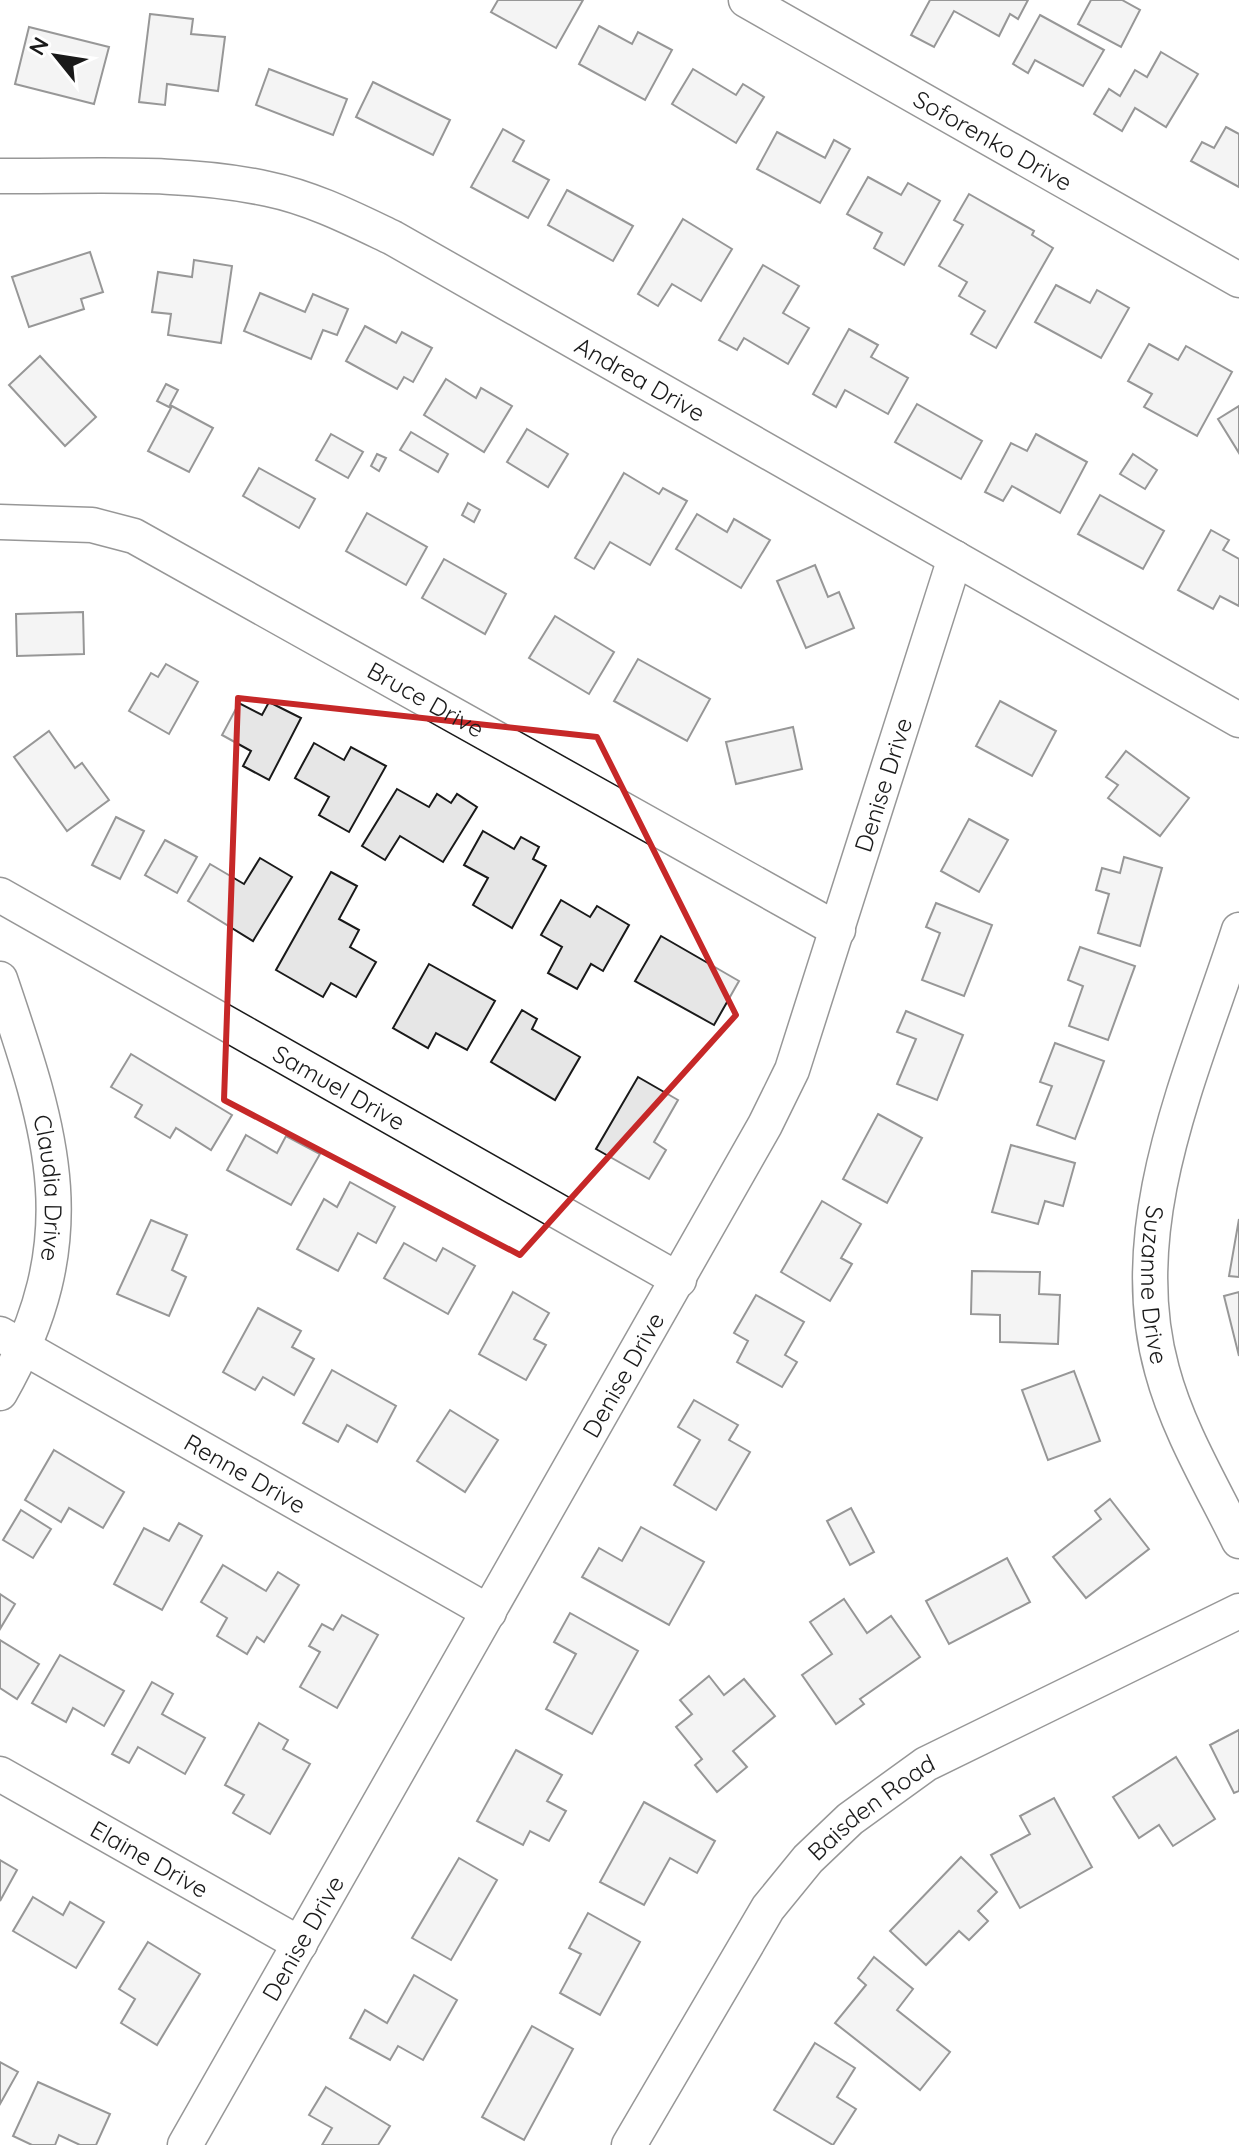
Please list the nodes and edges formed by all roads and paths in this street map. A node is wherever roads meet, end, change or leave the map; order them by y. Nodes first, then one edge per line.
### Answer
1 (746, 0) edge
2 (0, 176) edge
3 (1239, 280) edge
4 (0, 522) edge
5 (955, 558) junction
6 (1239, 720) edge
7 (0, 895) edge
8 (838, 930) junction
9 (1239, 930) edge
10 (0, 979) edge
11 (679, 1280) junction
12 (12, 1341) edge
13 (0, 1393) edge
14 (1239, 1541) edge
15 (1239, 1611) edge
16 (489, 1612) junction
17 (0, 1774) edge
18 (300, 1944) junction
19 (185, 2145) edge
20 (629, 2145) edge

1 - 3 street, Soforenko Drive
2 - 5 street, Andrea Drive
4 - 8 street, Bruce Drive
5 - 6 street, Andrea Drive
5 - 8 street, Denise Drive
7 - 11 street, Samuel Drive
8 - 11 street, Denise Drive
9 - 14 street, Suzanne Drive
10 - 12 street, Claudia Drive
11 - 16 street, Denise Drive
12 - 13 street, Claudia Drive
12 - 16 street, Renne Drive
15 - 20 street, Baisden Road
16 - 18 street, Denise Drive
17 - 18 street, Elaine Drive
18 - 19 street, Denise Drive

